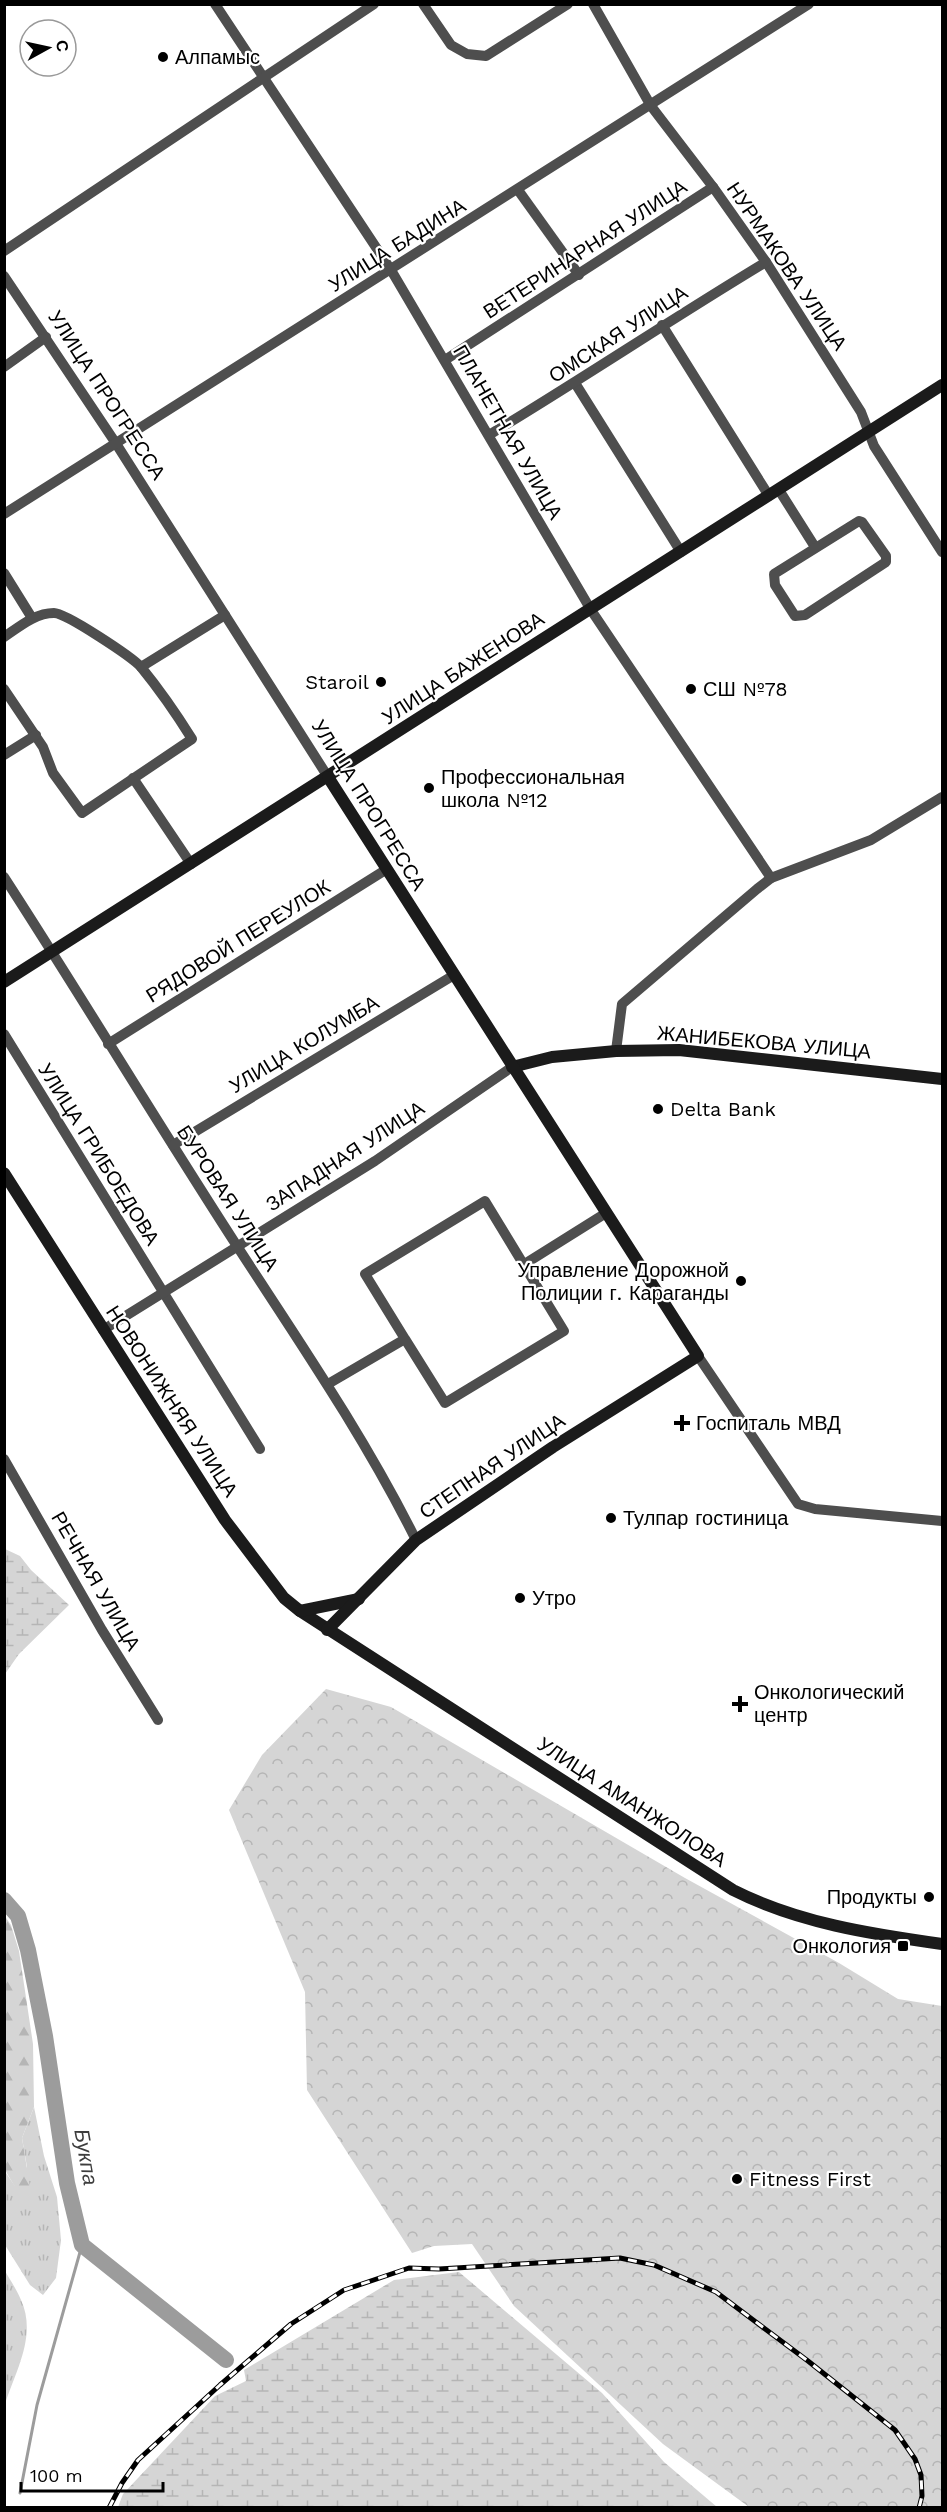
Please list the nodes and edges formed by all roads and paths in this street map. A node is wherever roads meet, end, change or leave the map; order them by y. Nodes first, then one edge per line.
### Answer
1 (214, 4) edge
2 (374, 4) edge
3 (423, 4) edge
4 (568, 4) edge
5 (593, 4) edge
6 (809, 4) edge
7 (262, 77) junction
8 (651, 106) junction
9 (713, 187) junction
10 (518, 190) junction
11 (4, 251) edge
12 (766, 262) junction
13 (391, 270) junction
14 (4, 276) edge
15 (579, 276) junction
16 (662, 325) junction
17 (46, 338) junction
18 (445, 360) junction
19 (4, 367) edge
20 (575, 383) junction
21 (942, 385) edge
22 (869, 431) junction
23 (489, 435) junction
24 (115, 442) junction
25 (774, 493) junction
26 (4, 514) edge
27 (815, 547) junction
28 (681, 552) junction
29 (942, 552) edge
30 (4, 573) edge
31 (591, 610) junction
32 (225, 615) junction
33 (32, 618) junction
34 (4, 637) edge
35 (141, 667) junction
36 (4, 689) edge
37 (36, 735) junction
38 (4, 755) edge
39 (328, 777) junction
40 (133, 778) junction
41 (942, 797) edge
42 (191, 864) junction
43 (387, 869) junction
44 (4, 877) edge
45 (771, 878) junction
46 (53, 952) junction
47 (454, 975) junction
48 (4, 982) edge
49 (4, 1034) edge
50 (108, 1044) junction
51 (616, 1051) junction
52 (512, 1067) junction
53 (942, 1079) edge
54 (173, 1145) junction
55 (4, 1173) edge
56 (606, 1213) junction
57 (237, 1246) junction
58 (524, 1265) junction
59 (163, 1293) junction
60 (103, 1330) junction
61 (405, 1339) junction
62 (698, 1356) junction
63 (328, 1384) junction
64 (260, 1449) dead end
65 (4, 1459) edge
66 (942, 1521) edge
67 (416, 1540) junction
68 (360, 1599) junction
69 (300, 1611) junction
70 (327, 1630) junction
71 (158, 1720) dead end
72 (942, 1944) edge

1 - 7 street, ПЛАНЕТНАЯ УЛИЦА
2 - 7 street
3 - 4 street
5 - 8 street, НУРМАКОВА УЛИЦА
6 - 8 street, УЛИЦА БАДИНА
7 - 11 street
7 - 13 street, ПЛАНЕТНАЯ УЛИЦА
8 - 9 street, НУРМАКОВА УЛИЦА
8 - 10 street, УЛИЦА БАДИНА
9 - 12 street, НУРМАКОВА УЛИЦА
9 - 15 street, ВЕТЕРИНАРНАЯ УЛИЦА
10 - 13 street, УЛИЦА БАДИНА
10 - 15 street
12 - 16 street, ОМСКАЯ УЛИЦА
12 - 22 street, НУРМАКОВА УЛИЦА
13 - 18 street, ПЛАНЕТНАЯ УЛИЦА
13 - 24 street, УЛИЦА БАДИНА
14 - 17 street, УЛИЦА ПРОГРЕССА
15 - 18 street, ВЕТЕРИНАРНАЯ УЛИЦА
16 - 20 street, ОМСКАЯ УЛИЦА
16 - 25 street
17 - 19 street
17 - 24 street, УЛИЦА ПРОГРЕССА
18 - 23 street, ПЛАНЕТНАЯ УЛИЦА
20 - 23 street, ОМСКАЯ УЛИЦА
20 - 28 street
21 - 22 main road, УЛИЦА БАЖЕНОВА
22 - 25 main road, УЛИЦА БАЖЕНОВА
22 - 29 street, НУРМАКОВА УЛИЦА
23 - 31 street, ПЛАНЕТНАЯ УЛИЦА
24 - 26 street, УЛИЦА БАДИНА
24 - 32 street, УЛИЦА ПРОГРЕССА
25 - 27 street
25 - 28 main road, УЛИЦА БАЖЕНОВА
27 - 27 street
28 - 31 main road, УЛИЦА БАЖЕНОВА
30 - 33 street
31 - 39 main road, УЛИЦА БАЖЕНОВА
31 - 45 street, ПЛАНЕТНАЯ УЛИЦА
32 - 35 street
32 - 39 street, УЛИЦА ПРОГРЕССА
33 - 34 street
33 - 35 street
35 - 40 street
36 - 37 street
37 - 38 street
37 - 40 street
39 - 42 main road, УЛИЦА БАЖЕНОВА
39 - 43 main road, УЛИЦА ПРОГРЕССА
40 - 42 street
41 - 45 street
42 - 46 main road, УЛИЦА БАЖЕНОВА
43 - 47 main road, УЛИЦА ПРОГРЕССА
43 - 50 street, РЯДОВОЙ ПЕРЕУЛОК
44 - 46 street, БУРОВАЯ УЛИЦА
45 - 51 street
46 - 48 main road, УЛИЦА БАЖЕНОВА
46 - 50 street, БУРОВАЯ УЛИЦА
47 - 52 main road, УЛИЦА ПРОГРЕССА
47 - 54 street, УЛИЦА КОЛУМБА
49 - 59 street, УЛИЦА ГРИБОЕДОВА
50 - 54 street, БУРОВАЯ УЛИЦА
51 - 52 main road, ЖАНИБЕКОВА УЛИЦА
51 - 53 main road, ЖАНИБЕКОВА УЛИЦА
52 - 56 main road, УЛИЦА ПРОГРЕССА
52 - 57 street, ЗАПАДНАЯ УЛИЦА
54 - 57 street, БУРОВАЯ УЛИЦА
55 - 60 main road, НОВОНИЖНЯЯ УЛИЦА
56 - 58 street
56 - 62 main road, УЛИЦА ПРОГРЕССА
57 - 59 street, ЗАПАДНАЯ УЛИЦА
57 - 63 street, БУРОВАЯ УЛИЦА
58 - 61 street
58 - 61 street
59 - 60 street, ЗАПАДНАЯ УЛИЦА
59 - 64 street, УЛИЦА ГРИБОЕДОВА
60 - 69 main road, НОВОНИЖНЯЯ УЛИЦА
61 - 63 street
62 - 66 street
62 - 67 main road, СТЕПНАЯ УЛИЦА
63 - 67 street, БУРОВАЯ УЛИЦА
65 - 71 street, РЕЧНАЯ УЛИЦА
67 - 68 main road, СТЕПНАЯ УЛИЦА
68 - 69 main road
68 - 70 main road, СТЕПНАЯ УЛИЦА
69 - 70 main road, НОВОНИЖНЯЯ УЛИЦА
70 - 72 main road, УЛИЦА АМАНЖОЛОВА

